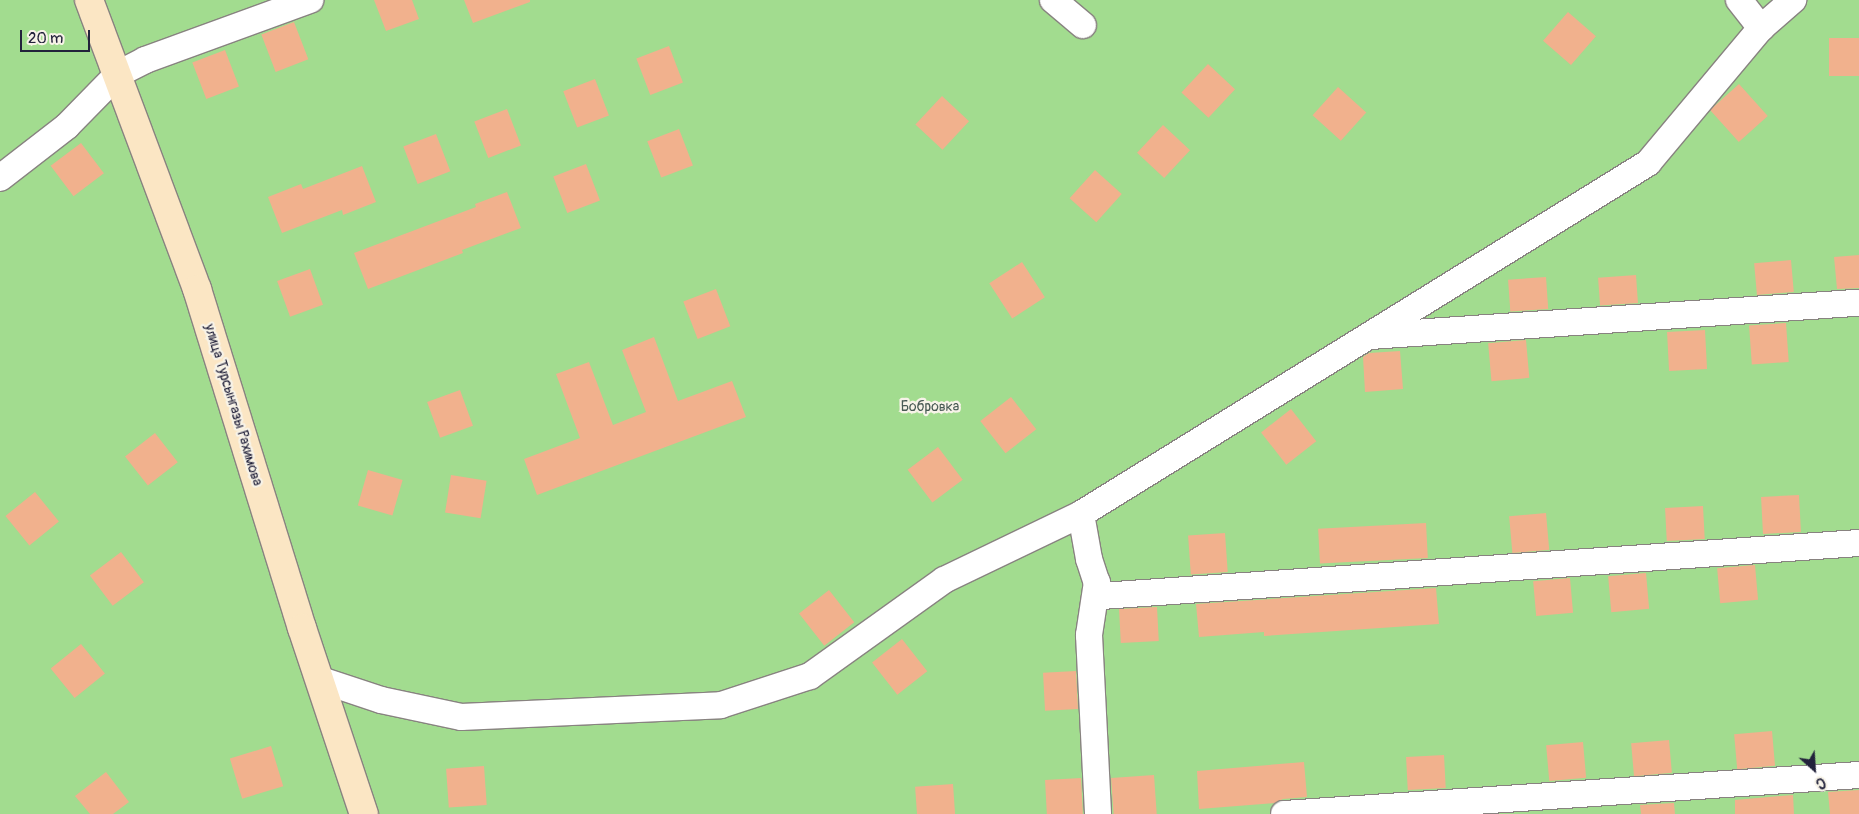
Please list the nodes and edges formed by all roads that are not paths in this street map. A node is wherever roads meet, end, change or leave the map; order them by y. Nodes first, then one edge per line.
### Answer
1 (90, 0) edge
2 (310, 0) edge
3 (1053, 0) edge
4 (1739, 0) edge
5 (1793, 0) edge
6 (1083, 25) dead end
7 (1761, 28) junction
8 (118, 74) junction
9 (0, 178) edge
10 (1859, 303) edge
11 (1367, 336) junction
12 (1081, 514) junction
13 (1859, 543) edge
14 (1097, 582) junction
15 (321, 680) junction
16 (1859, 775) edge
17 (364, 814) edge
18 (1098, 814) edge
19 (1284, 814) edge

1 - 8 street, улица Турсынгазы Рахимова
2 - 8 street
3 - 6 street
4 - 7 street
5 - 7 street
7 - 11 street
8 - 9 street
8 - 15 street, улица Турсынгазы Рахимова
10 - 11 street
11 - 12 street
12 - 14 street
12 - 15 street
13 - 14 street
14 - 18 street
15 - 17 street, улица Турсынгазы Рахимова
16 - 19 street

